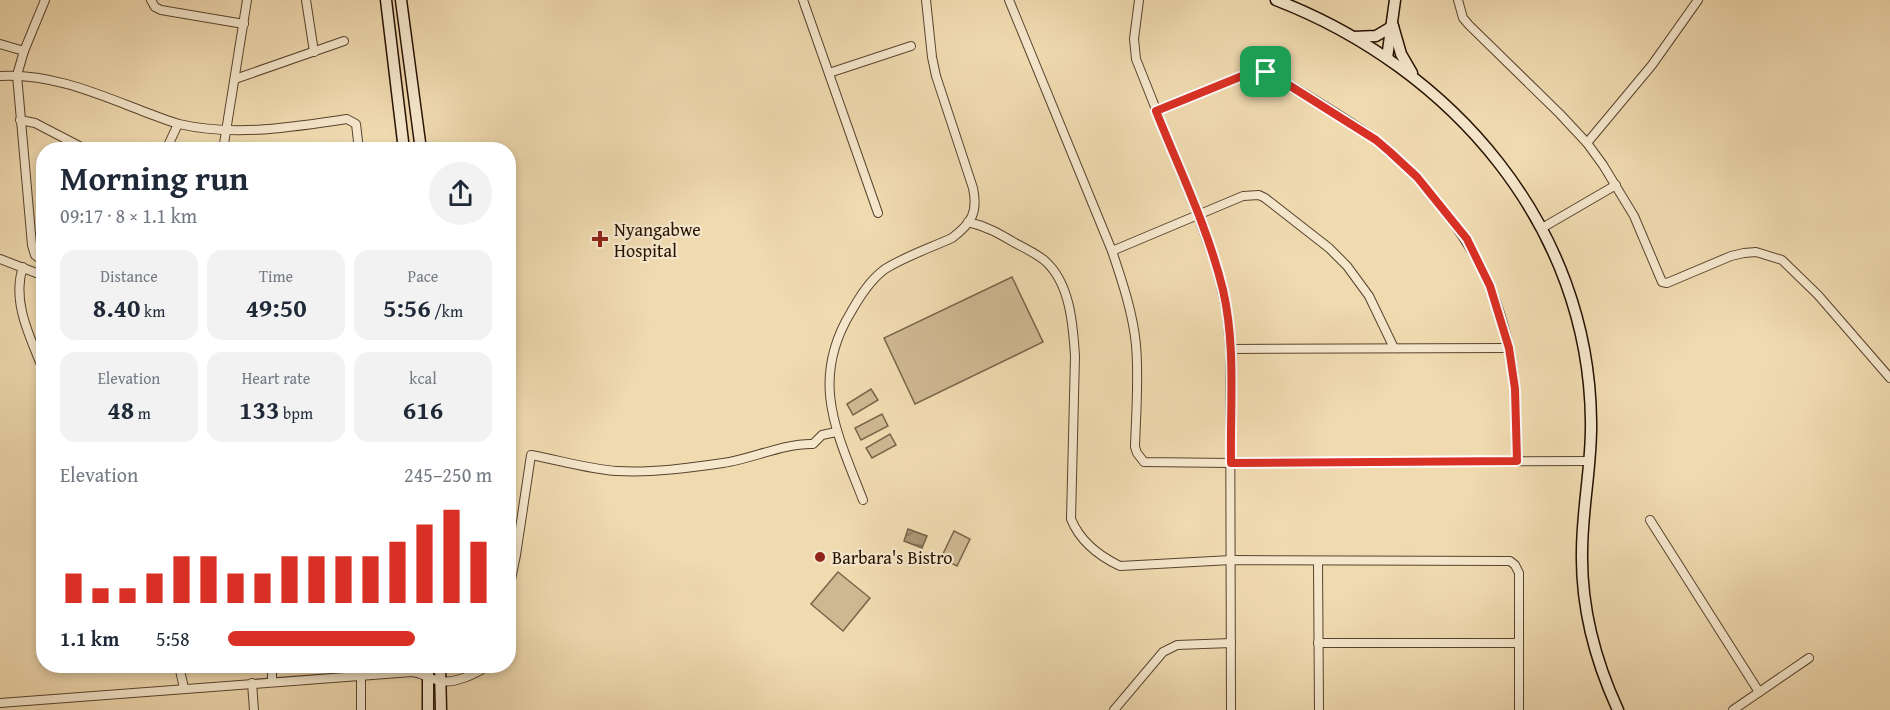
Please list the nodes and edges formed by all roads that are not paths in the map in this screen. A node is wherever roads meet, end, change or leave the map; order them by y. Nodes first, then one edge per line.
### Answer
1 (45, 0) edge
2 (151, 0) edge
3 (247, 0) edge
4 (306, 0) edge
5 (386, 0) edge
6 (400, 0) edge
7 (803, 0) edge
8 (926, 0) edge
9 (1009, 0) edge
10 (1139, 0) edge
11 (1276, 0) edge
12 (1395, 0) edge
13 (1458, 0) edge
14 (1698, 0) edge
15 (244, 24) junction
16 (1393, 27) junction
17 (1354, 37) junction
18 (345, 41) dead end
19 (0, 44) edge
20 (911, 46) dead end
21 (24, 51) junction
22 (314, 52) junction
23 (1387, 58) junction
24 (829, 73) junction
25 (17, 75) junction
26 (0, 76) edge
27 (235, 79) junction
28 (1416, 80) junction
29 (1156, 111) junction
30 (20, 120) junction
31 (178, 124) junction
32 (226, 129) junction
33 (72, 142) edge
34 (170, 142) edge
35 (224, 142) edge
36 (358, 142) edge
37 (404, 142) edge
38 (420, 142) edge
39 (1587, 143) junction
40 (1616, 185) junction
41 (878, 213) dead end
42 (1198, 215) junction
43 (968, 222) junction
44 (1542, 228) junction
45 (1112, 251) junction
46 (36, 256) edge
47 (0, 259) edge
48 (22, 267) junction
49 (35, 272) edge
50 (1394, 348) junction
51 (1509, 348) junction
52 (1230, 349) junction
53 (36, 350) edge
54 (1890, 378) edge
55 (836, 432) junction
56 (1517, 461) junction
57 (1590, 461) junction
58 (848, 462) dead end
59 (1231, 463) junction
60 (1650, 520) dead end
61 (516, 546) edge
62 (1231, 560) junction
63 (1318, 561) junction
64 (1231, 643) junction
65 (1318, 643) junction
66 (1519, 643) junction
67 (1809, 658) dead end
68 (181, 673) edge
69 (272, 673) edge
70 (399, 673) edge
71 (428, 673) edge
72 (431, 673) edge
73 (440, 673) edge
74 (476, 673) edge
75 (361, 676) junction
76 (272, 681) junction
77 (441, 681) junction
78 (252, 683) junction
79 (184, 688) junction
80 (1759, 692) junction
81 (0, 703) edge
82 (254, 710) edge
83 (361, 710) edge
84 (428, 710) edge
85 (441, 710) edge
86 (1114, 710) edge
87 (1231, 710) edge
88 (1319, 710) edge
89 (1519, 710) edge
90 (1618, 710) edge
91 (1733, 710) edge

1 - 21 street
2 - 15 street
3 - 15 street
4 - 22 street
5 - 37 main road
6 - 38 main road
7 - 24 street
8 - 43 street
9 - 45 street
10 - 29 street
11 - 17 main road
12 - 16 main road
13 - 39 street
14 - 39 street
15 - 27 street
16 - 17 main road
16 - 23 main road
16 - 28 main road
17 - 23 main road
18 - 22 street
19 - 21 street
20 - 24 street
21 - 25 street
22 - 27 street
23 - 28 main road
24 - 41 street
25 - 26 street
25 - 30 street
25 - 31 street
27 - 32 street
28 - 44 main road
29 - 42 street
29 - 51 street
30 - 33 street
30 - 46 street
31 - 32 street
31 - 34 street
32 - 35 street
32 - 36 street
39 - 40 street
40 - 44 street
40 - 54 street
42 - 45 street
42 - 50 street
42 - 52 street
43 - 55 street
43 - 62 street
44 - 57 main road
45 - 59 street
47 - 48 street
48 - 49 street
48 - 53 street
50 - 51 street
50 - 52 street
51 - 56 street
52 - 59 street
55 - 58 street
55 - 61 street
56 - 57 street
56 - 59 street
57 - 90 main road
59 - 62 street
60 - 80 street
62 - 63 street
62 - 64 street
63 - 65 street
63 - 66 street
64 - 86 street
64 - 87 street
65 - 66 street
65 - 88 street
66 - 89 street
67 - 80 street
68 - 79 street
69 - 76 street
70 - 75 street
71 - 84 main road
72 - 77 street
73 - 77 main road
74 - 77 street
75 - 76 street
75 - 83 street
76 - 78 street
77 - 85 main road
78 - 79 street
78 - 82 street
79 - 81 street
80 - 91 street

